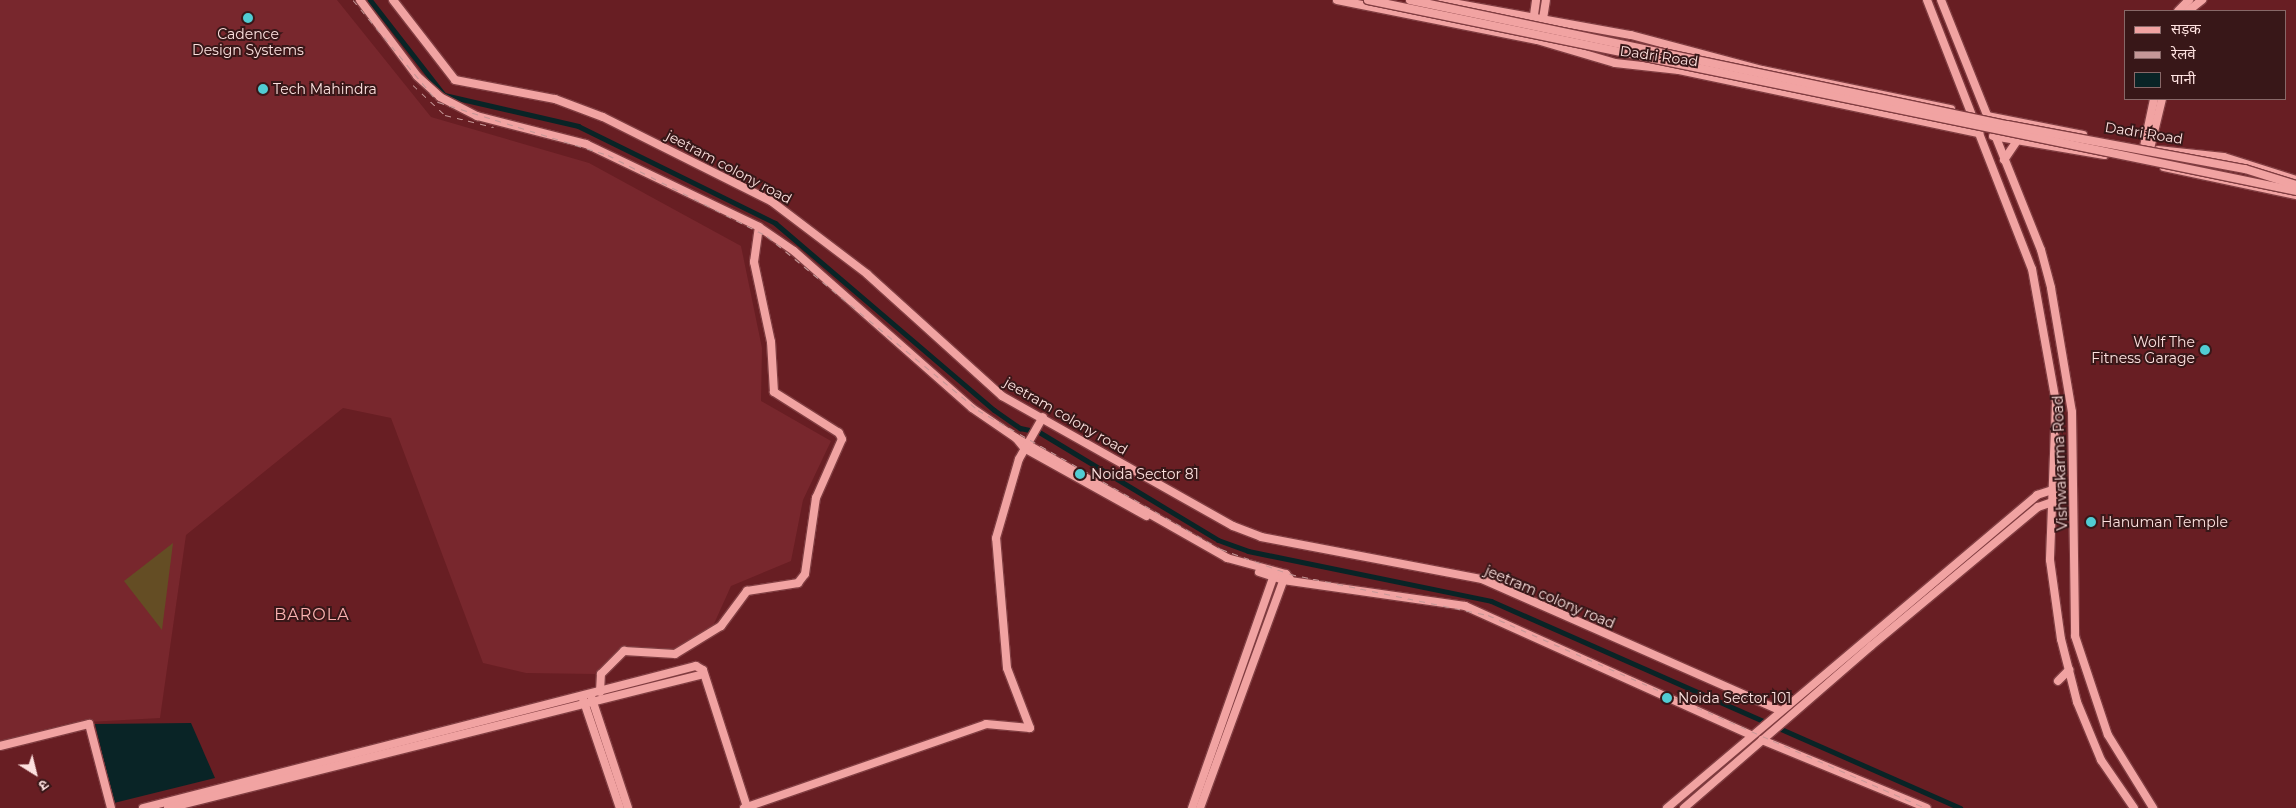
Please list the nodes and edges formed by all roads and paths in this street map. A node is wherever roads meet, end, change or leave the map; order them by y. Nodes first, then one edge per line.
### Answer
1 (360, 0) edge
2 (393, 0) edge
3 (1337, 0) edge
4 (1368, 0) edge
5 (1410, 0) edge
6 (1436, 0) edge
7 (1536, 0) edge
8 (1546, 0) edge
9 (1927, 0) edge
10 (1941, 0) edge
11 (2190, 0) edge
12 (2202, 0) edge
13 (2179, 10) edge
14 (2189, 10) edge
15 (1534, 19) junction
16 (1543, 22) junction
17 (1528, 38) junction
18 (1538, 40) junction
19 (2154, 100) edge
20 (2162, 100) edge
21 (1972, 114) junction
22 (1987, 116) junction
23 (2059, 130) junction
24 (1979, 134) junction
25 (1993, 136) junction
26 (2017, 141) junction
27 (2055, 147) junction
28 (2147, 148) junction
29 (2004, 160) junction
30 (2144, 162) junction
31 (2296, 180) edge
32 (2296, 185) edge
33 (2296, 191) edge
34 (2296, 195) edge
35 (759, 227) junction
36 (1041, 420) junction
37 (1027, 442) junction
38 (2056, 489) junction
39 (2055, 501) junction
40 (1275, 574) junction
41 (1286, 578) junction
42 (2069, 670) junction
43 (704, 674) junction
44 (2058, 681) dead end
45 (600, 692) junction
46 (587, 698) junction
47 (1778, 711) junction
48 (1752, 734) junction
49 (1763, 739) junction
50 (0, 746) edge
51 (746, 807) edge
52 (111, 808) edge
53 (147, 808) edge
54 (168, 808) edge
55 (620, 808) edge
56 (628, 808) edge
57 (1192, 808) edge
58 (1200, 808) edge
59 (1667, 808) edge
60 (1684, 808) edge
61 (1927, 808) edge
62 (2134, 808) edge
63 (2153, 808) edge

1 - 35 street
2 - 36 street, jeetram colony road
3 - 17 street, Dadri Road
4 - 33 street, bridge
5 - 32 street, bridge
6 - 15 street, Dadri Road
7 - 15 street
8 - 16 street
9 - 21 street, Vishwakarma Road
10 - 22 street, Vishwakarma Road
11 - 13 street
12 - 14 street
15 - 16 street, Dadri Road
15 - 17 street
16 - 18 street
16 - 21 street, Dadri Road
17 - 18 street, Dadri Road
18 - 24 street, Dadri Road
19 - 28 street
20 - 28 street
21 - 24 street, Vishwakarma Road
22 - 23 street, Dadri Road
22 - 25 street, Vishwakarma Road
23 - 27 street
23 - 28 street, Dadri Road
24 - 38 street, Vishwakarma Road
25 - 26 street, Dadri Road
25 - 29 street, Vishwakarma Road
26 - 27 street, Dadri Road
26 - 29 street
27 - 30 street, Dadri Road
28 - 30 street
28 - 31 street, Dadri Road
29 - 63 street, Vishwakarma Road
30 - 34 street, Dadri Road
35 - 37 street
35 - 45 street
36 - 37 street
36 - 47 street, jeetram colony road
37 - 40 street
37 - 51 street
38 - 39 street, Vishwakarma Road
38 - 47 street
39 - 42 street, Vishwakarma Road
39 - 49 street
40 - 41 street
40 - 57 street
41 - 48 street
41 - 58 street
42 - 44 street
42 - 62 street, Vishwakarma Road
43 - 45 street
43 - 46 street
43 - 51 street
45 - 46 street
46 - 53 street
46 - 54 street
46 - 55 street
46 - 56 street
47 - 48 street
48 - 59 street
49 - 60 street
49 - 61 street
50 - 52 street

